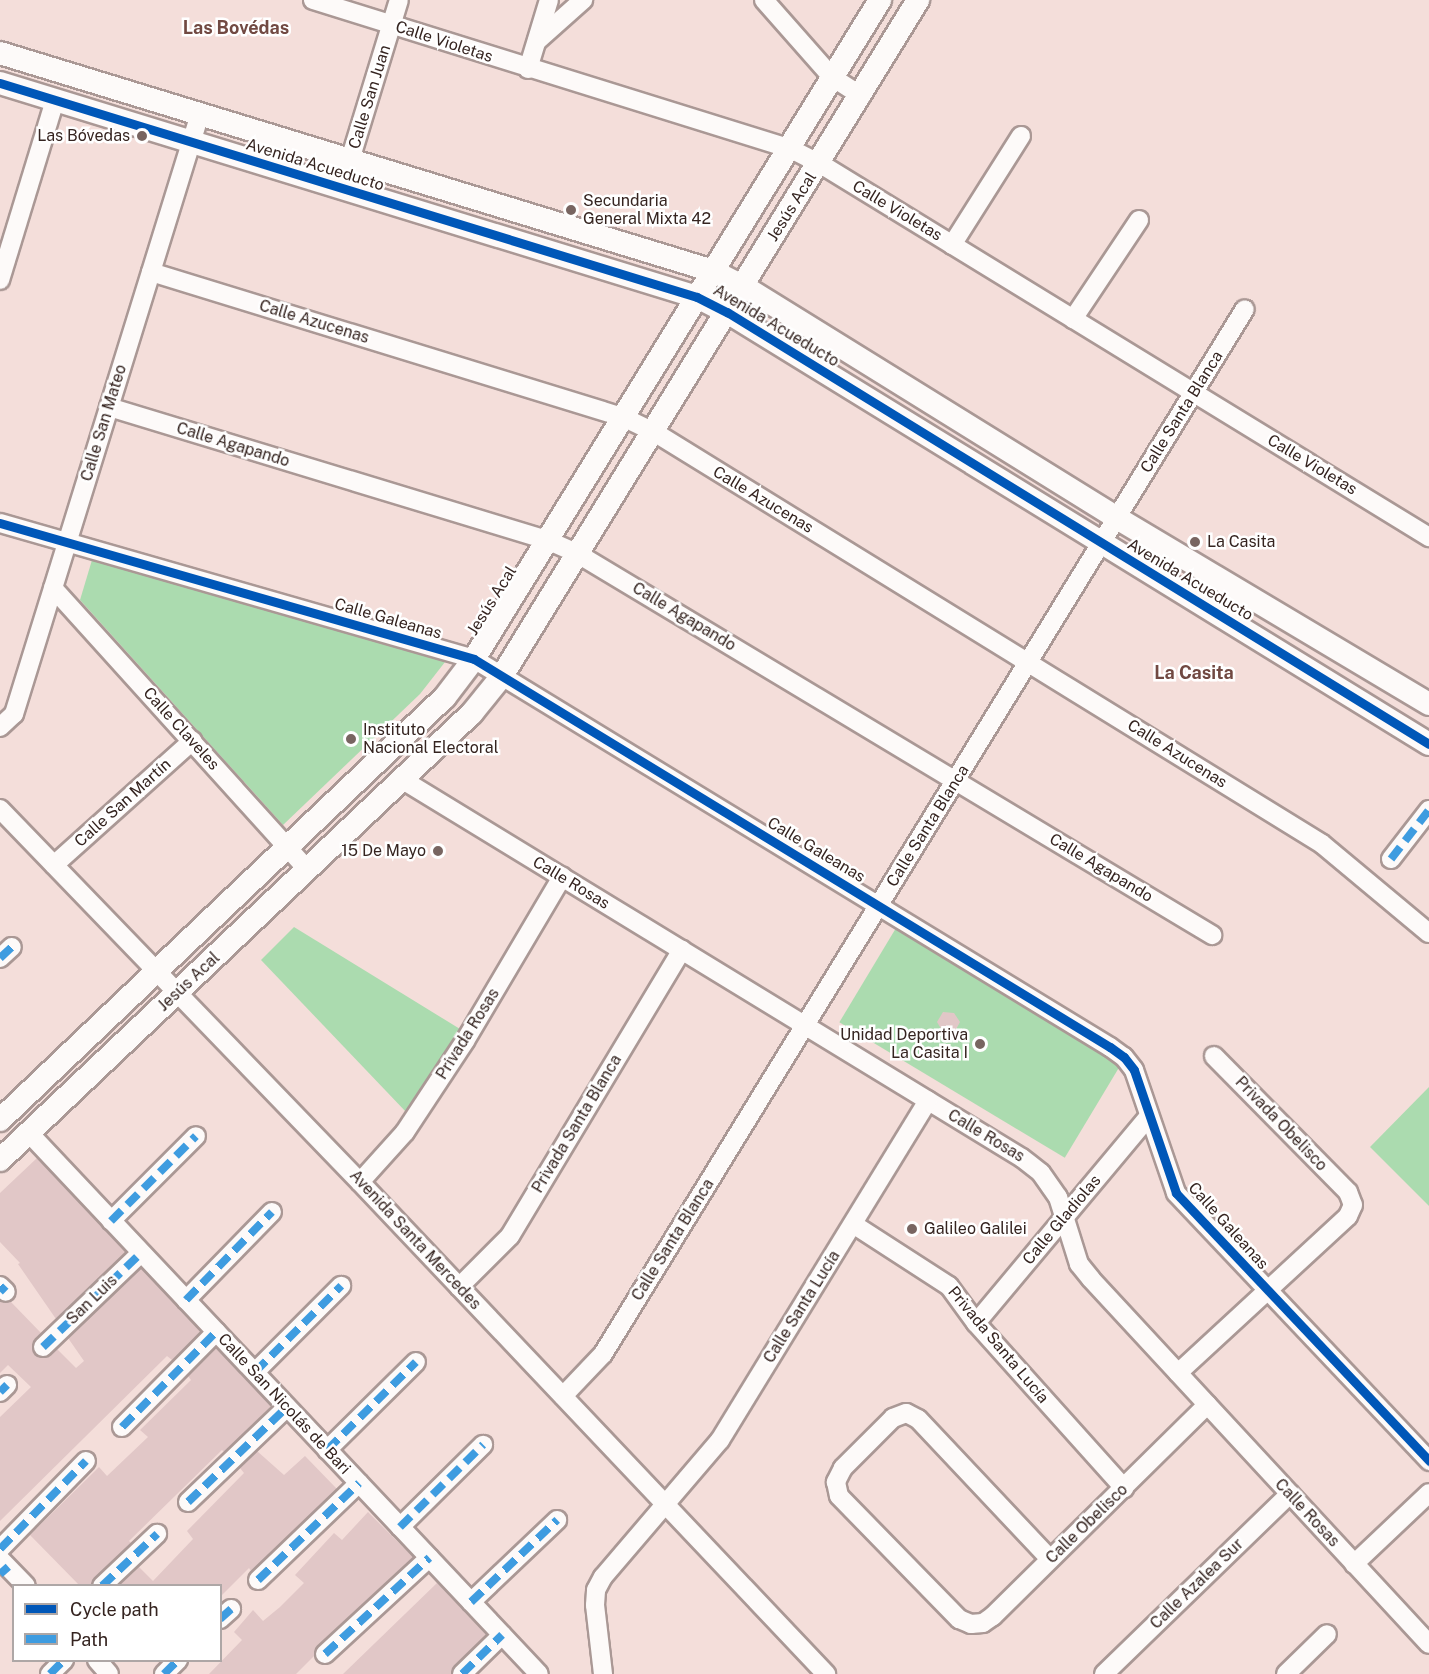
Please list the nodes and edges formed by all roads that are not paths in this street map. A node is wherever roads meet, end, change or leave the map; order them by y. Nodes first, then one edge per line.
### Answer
1 (313, 0) edge
2 (399, 0) edge
3 (549, 0) edge
4 (583, 0) edge
5 (764, 0) edge
6 (880, 0) edge
7 (918, 0) edge
8 (392, 25) junction
9 (536, 42) junction
10 (0, 53) edge
11 (528, 69) junction
12 (832, 77) junction
13 (0, 83) edge
14 (861, 96) junction
15 (55, 100) junction
16 (200, 114) junction
17 (1021, 136) dead end
18 (191, 143) junction
19 (789, 148) junction
20 (350, 160) junction
21 (819, 163) junction
22 (1139, 220) dead end
23 (8, 227) edge
24 (952, 245) junction
25 (712, 271) junction
26 (151, 272) junction
27 (0, 280) edge
28 (743, 286) junction
29 (697, 297) junction
30 (1245, 309) dead end
31 (727, 312) junction
32 (1073, 319) junction
33 (1194, 393) junction
34 (109, 407) junction
35 (623, 417) junction
36 (654, 432) junction
37 (1117, 518) junction
38 (0, 523) edge
39 (1429, 537) edge
40 (547, 540) junction
41 (67, 542) junction
42 (1102, 543) junction
43 (578, 554) junction
44 (53, 588) junction
45 (474, 659) junction
46 (1029, 662) junction
47 (502, 676) junction
48 (1429, 704) edge
49 (0, 727) edge
50 (192, 741) junction
51 (1429, 744) edge
52 (403, 780) junction
53 (956, 780) junction
54 (0, 809) edge
55 (1429, 810) edge
56 (287, 847) junction
57 (1391, 859) dead end
58 (54, 865) junction
59 (308, 870) junction
60 (562, 877) junction
61 (879, 906) junction
62 (1429, 933) edge
63 (1212, 935) dead end
64 (682, 950) junction
65 (156, 972) junction
66 (177, 993) junction
67 (805, 1026) junction
68 (1214, 1056) dead end
69 (928, 1101) junction
70 (1149, 1116) junction
71 (0, 1120) edge
72 (29, 1133) junction
73 (196, 1136) dead end
74 (0, 1161) edge
75 (360, 1182) junction
76 (272, 1212) dead end
77 (1064, 1217) junction
78 (111, 1221) junction
79 (853, 1224) junction
80 (141, 1253) junction
81 (341, 1286) dead end
82 (459, 1287) junction
83 (1267, 1292) junction
84 (186, 1300) junction
85 (976, 1323) junction
86 (216, 1332) junction
87 (43, 1347) dead end
88 (416, 1362) dead end
89 (255, 1372) junction
90 (1178, 1373) junction
91 (563, 1396) junction
92 (1207, 1405) junction
93 (286, 1407) junction
94 (122, 1427) dead end
95 (483, 1445) dead end
96 (327, 1450) junction
97 (86, 1461) dead end
98 (1429, 1461) edge
99 (359, 1483) junction
100 (1124, 1488) junction
101 (1429, 1493) edge
102 (1290, 1494) junction
103 (188, 1502) dead end
104 (666, 1505) junction
105 (557, 1520) dead end
106 (400, 1527) junction
107 (157, 1534) dead end
108 (0, 1549) edge
109 (429, 1558) junction
110 (1050, 1559) junction
111 (1354, 1564) junction
112 (2, 1566) edge
113 (258, 1580) dead end
114 (24, 1584) edge
115 (104, 1584) edge
116 (471, 1602) junction
117 (1327, 1634) dead end
118 (502, 1635) junction
119 (1429, 1644) edge
120 (325, 1654) dead end
121 (62, 1662) edge
122 (99, 1662) edge
123 (176, 1662) edge
124 (50, 1674) edge
125 (110, 1674) edge
126 (164, 1674) edge
127 (462, 1674) edge
128 (539, 1674) edge
129 (603, 1674) edge
130 (826, 1674) edge
131 (1104, 1674) edge
132 (1286, 1674) edge

1 - 8 street, Calle Violetas
2 - 8 street, Calle San Juan
3 - 9 street
4 - 9 street
5 - 12 street
6 - 12 street, Jesús Acal
7 - 14 street, Jesús Acal
8 - 11 street, Calle Violetas
8 - 20 street, Calle San Juan
9 - 11 street
10 - 16 street, Avenida Acueducto
11 - 19 street, Calle Violetas
12 - 14 street
12 - 19 street, Jesús Acal
13 - 15 street, Avenida Acueducto
14 - 21 street, Jesús Acal
15 - 18 street, Avenida Acueducto
15 - 23 street
16 - 18 street, Calle San Mateo
16 - 20 street, Avenida Acueducto
17 - 24 street
18 - 26 street, Calle San Mateo
18 - 29 street, Avenida Acueducto
19 - 21 street, Calle Violetas
19 - 25 street, Jesús Acal
20 - 25 street, Avenida Acueducto
21 - 24 street, Calle Violetas
21 - 28 street, Jesús Acal
22 - 32 street
23 - 27 street
24 - 32 street, Calle Violetas
25 - 28 street, Avenida Acueducto
25 - 29 street, Jesús Acal
26 - 34 street, Calle San Mateo
26 - 35 street, Calle Azucenas
28 - 31 street, Jesús Acal
28 - 37 street, Avenida Acueducto
29 - 31 street, Avenida Acueducto
29 - 35 street, Jesús Acal
30 - 33 street, Calle Santa Blanca
31 - 36 street, Jesús Acal
31 - 42 street, Avenida Acueducto
32 - 33 street, Calle Violetas
33 - 37 street, Calle Santa Blanca
33 - 39 street, Calle Violetas
34 - 40 street, Calle Agapando
34 - 41 street, Calle San Mateo
35 - 36 street, Calle Azucenas
35 - 40 street, Jesús Acal
36 - 43 street, Jesús Acal
36 - 46 street, Calle Azucenas
37 - 42 street, Calle Santa Blanca
37 - 48 street, Avenida Acueducto
38 - 41 street, Calle Galeanas
40 - 43 street, Calle Agapando
40 - 45 street, Jesús Acal
41 - 44 street, Calle San Mateo
41 - 45 street, Calle Galeanas
42 - 46 street, Calle Santa Blanca
42 - 51 street, Avenida Acueducto
43 - 47 street, Jesús Acal
43 - 53 street, Calle Agapando
44 - 49 street, Calle San Mateo
44 - 50 street, Calle Claveles
45 - 47 street, Calle Galeanas
45 - 56 street, Jesús Acal
46 - 53 street, Calle Santa Blanca
46 - 62 street, Calle Azucenas
47 - 52 street, Jesús Acal
47 - 61 street, Calle Galeanas
50 - 56 street, Calle Claveles
50 - 58 street, Calle San Martín
52 - 59 street, Jesús Acal
52 - 60 street, Calle Rosas
53 - 61 street, Calle Santa Blanca
53 - 63 street, Calle Agapando
54 - 58 street, Avenida Santa Mercedes
55 - 57 street
56 - 59 street, Calle Claveles
56 - 65 street, Jesús Acal
58 - 65 street, Avenida Santa Mercedes
59 - 66 street, Jesús Acal
60 - 64 street, Calle Rosas
60 - 75 street, Privada Rosas
61 - 67 street, Calle Santa Blanca
61 - 70 street, Calle Galeanas
64 - 67 street, Calle Rosas
64 - 82 street, Privada Santa Blanca
65 - 66 street, Avenida Santa Mercedes
65 - 71 street, Jesús Acal
66 - 72 street, Jesús Acal
66 - 75 street, Avenida Santa Mercedes
67 - 69 street, Calle Rosas
67 - 91 street, Calle Santa Blanca
68 - 83 street, Privada Obelisco
69 - 77 street, Calle Rosas
69 - 79 street, Calle Santa Lucía
70 - 77 street, Calle Gladiolas
70 - 83 street, Calle Galeanas
72 - 74 street, Jesús Acal
72 - 78 street, Calle San Nicolás de Bari
73 - 78 street
75 - 82 street, Avenida Santa Mercedes
76 - 84 street
77 - 85 street, Calle Gladiolas
77 - 90 street, Calle Rosas
78 - 80 street, Calle San Nicolás de Bari
79 - 85 street, Privada Santa Lucía
79 - 104 street, Calle Santa Lucía
80 - 84 street, Calle San Nicolás de Bari
80 - 87 street, San Luis
81 - 89 street
82 - 91 street, Avenida Santa Mercedes
83 - 90 street
83 - 98 street, Calle Galeanas
84 - 86 street, Calle San Nicolás de Bari
85 - 100 street, Privada Santa Lucía
86 - 89 street, Calle San Nicolás de Bari
86 - 94 street
88 - 96 street
89 - 93 street, Calle San Nicolás de Bari
90 - 92 street, Calle Rosas
91 - 104 street, Avenida Santa Mercedes
92 - 100 street, Calle Obelisco
92 - 102 street, Calle Rosas
93 - 96 street, Calle San Nicolás de Bari
93 - 103 street
95 - 106 street
96 - 99 street, Calle San Nicolás de Bari
97 - 108 street
99 - 106 street, Calle San Nicolás de Bari
99 - 113 street
100 - 110 street, Calle Obelisco
101 - 111 street
102 - 111 street, Calle Rosas
102 - 131 street, Calle Azalea Sur
104 - 129 street, Calle Santa Lucía
104 - 130 street, Avenida Santa Mercedes
105 - 116 street
106 - 109 street, Calle San Nicolás de Bari
107 - 115 street
109 - 116 street, Calle San Nicolás de Bari
109 - 120 street
110 - 110 street, Calle Obelisco
111 - 119 street, Calle Rosas
112 - 114 street
116 - 118 street, Calle San Nicolás de Bari
117 - 132 street
118 - 127 street
118 - 128 street, Calle San Nicolás de Bari
121 - 124 street
122 - 125 street
123 - 126 street

